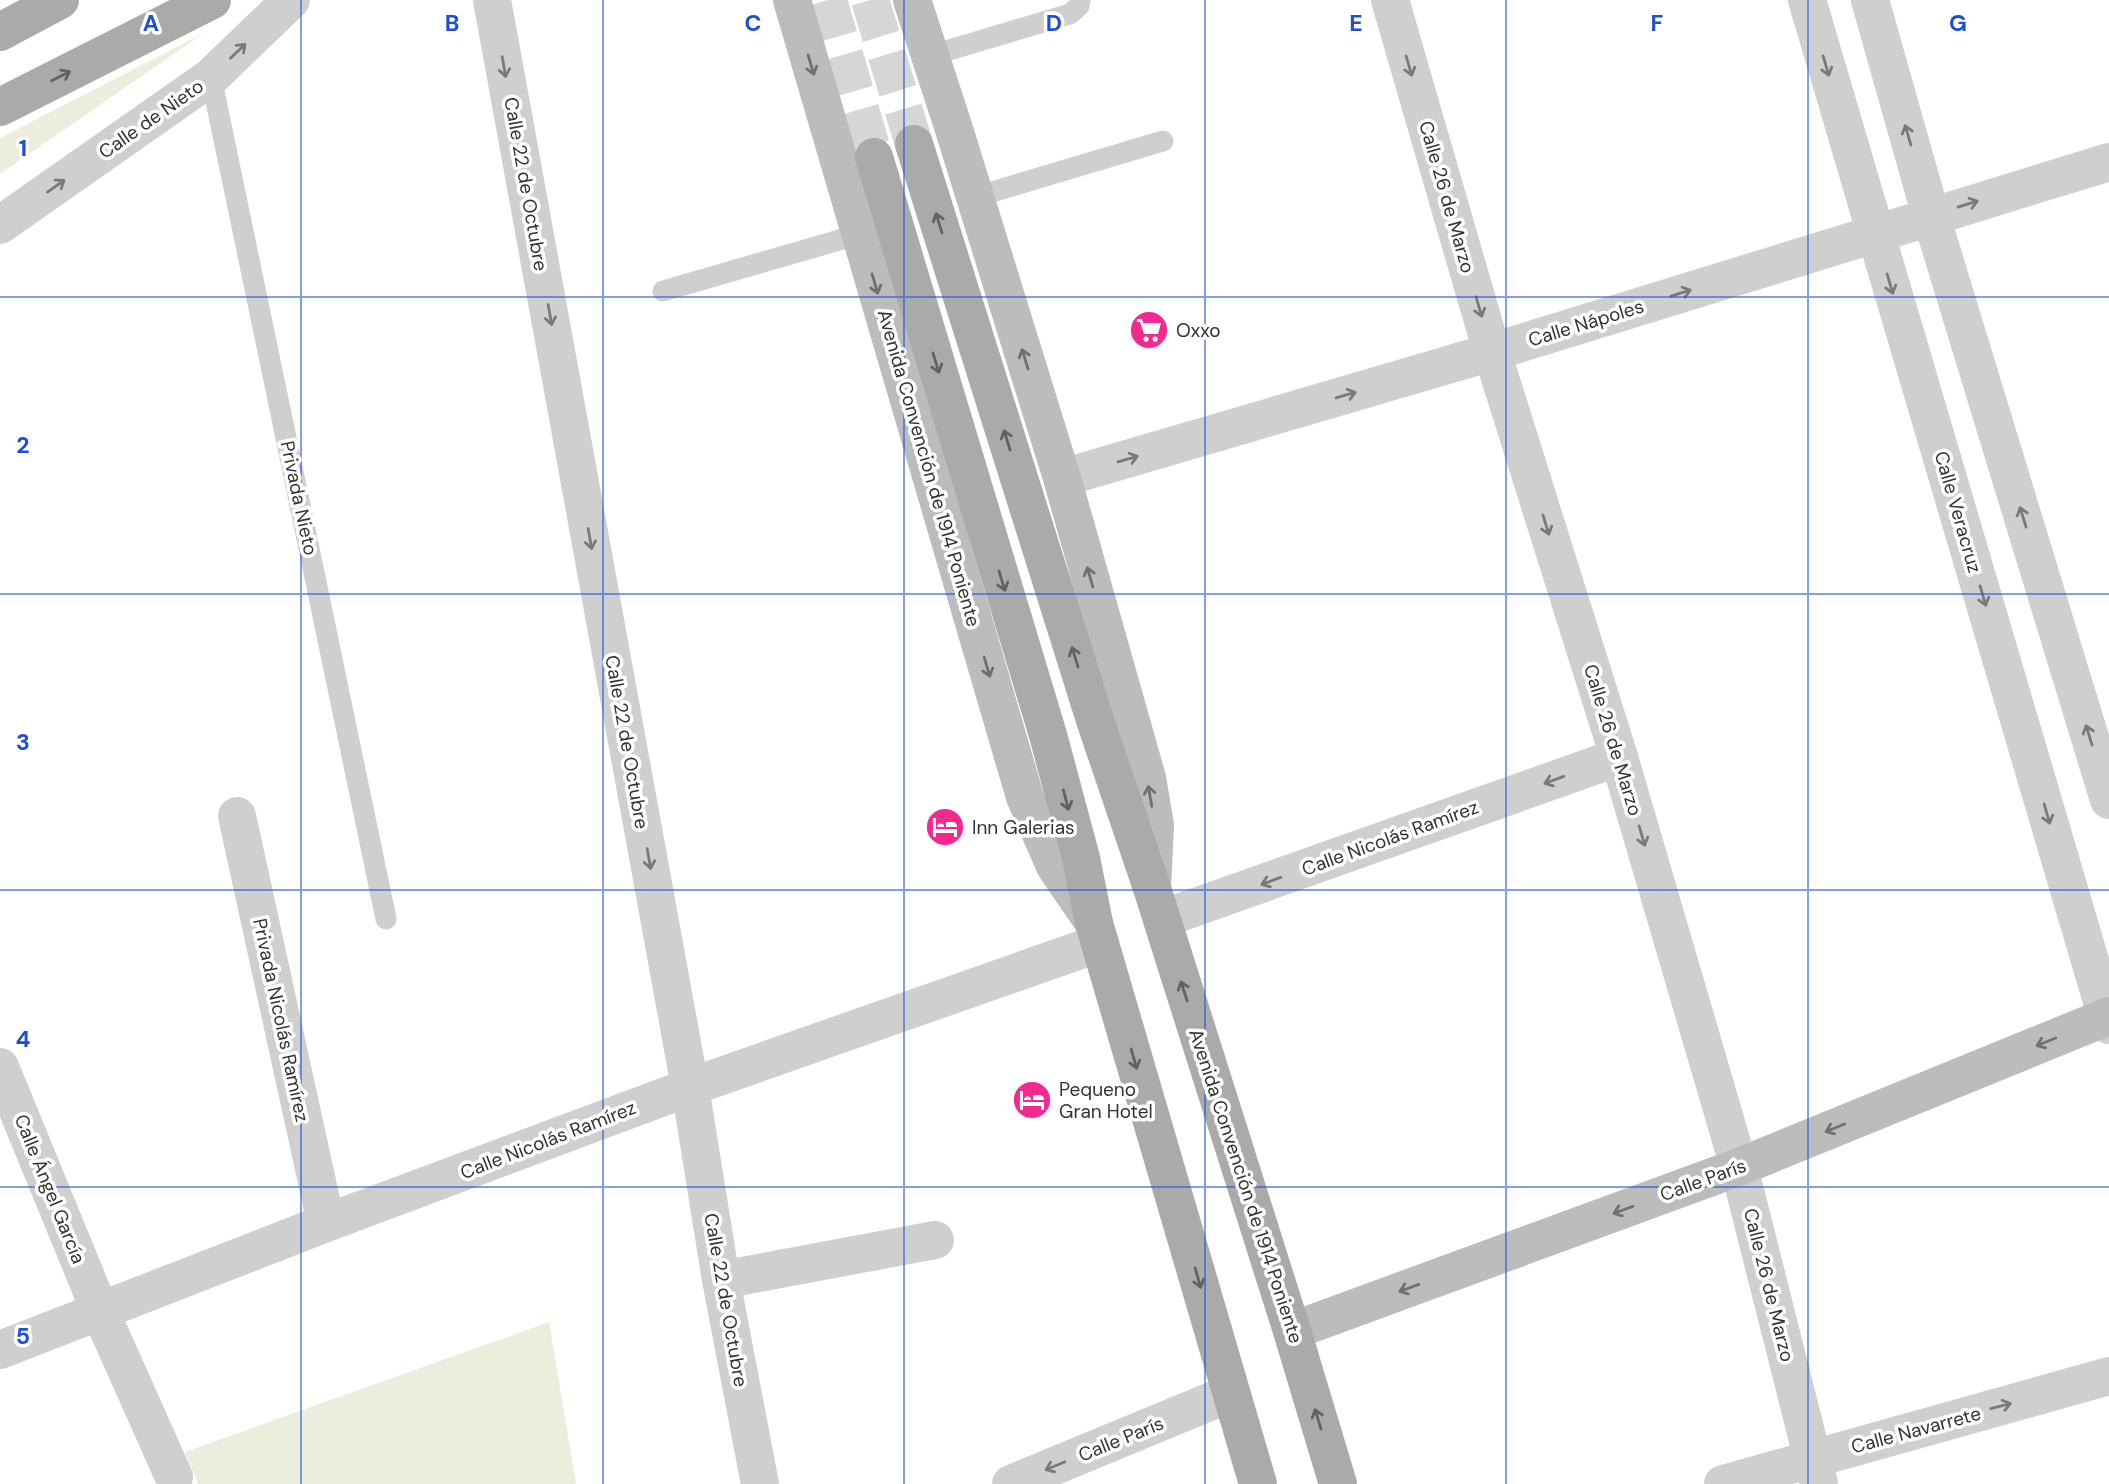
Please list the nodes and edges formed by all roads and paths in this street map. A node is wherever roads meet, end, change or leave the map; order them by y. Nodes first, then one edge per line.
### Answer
1 (60, 0) edge
2 (212, 0) edge
3 (291, 0) edge
4 (492, 0) edge
5 (792, 0) edge
6 (912, 0) edge
7 (1080, 0) edge
8 (1390, 0) edge
9 (1807, 0) edge
10 (1870, 0) edge
11 (0, 32) edge
12 (929, 56) junction
13 (211, 77) junction
14 (0, 107) edge
15 (1163, 141) dead end
16 (914, 144) tunnel mouth
17 (874, 157) tunnel mouth
18 (2109, 162) edge
19 (975, 197) junction
20 (1931, 216) junction
21 (0, 225) edge
22 (860, 233) junction
23 (1875, 233) junction
24 (663, 291) dead end
25 (1492, 352) junction
26 (1062, 478) junction
27 (1619, 757) junction
28 (2109, 800) edge
29 (237, 816) dead end
30 (1157, 904) junction
31 (386, 919) dead end
32 (1097, 933) junction
33 (2108, 1019) edge
34 (0, 1067) edge
35 (690, 1087) junction
36 (1739, 1167) junction
37 (326, 1223) junction
38 (936, 1240) dead end
39 (721, 1280) junction
40 (100, 1311) junction
41 (1292, 1331) junction
42 (0, 1350) edge
43 (2109, 1376) edge
44 (1231, 1393) junction
45 (1816, 1471) edge
46 (174, 1477) dead end
47 (760, 1484) edge
48 (1011, 1484) edge
49 (1258, 1484) edge
50 (1338, 1484) edge
51 (1723, 1484) edge

1 - 11 main road
14 -> 2 main road
13 -> 3 street, Calle de Nieto
4 -> 35 street, Calle 22 de Octubre
5 -> 22 street, Avenida Convención de 1914 Poniente
6 - 12 street, Avenida Convención de 1914 Poniente
7 - 12 lane
8 -> 25 street, Calle 26 de Marzo
9 -> 23 street, Calle Veracruz
20 -> 10 street
12 - 19 street, Avenida Convención de 1914 Poniente
21 -> 13 street, Calle de Nieto
13 - 31 lane, Privada Nieto
15 - 19 lane
30 -> 16 main road, Avenida Convención de 1914 Poniente
17 -> 32 main road, Avenida Convención de 1914 Poniente
20 -> 18 street, Calle Nápoles
26 -> 19 street, Avenida Convención de 1914 Poniente
20 - 23 street, Calle Nápoles
28 -> 20 street
22 - 24 lane
22 -> 32 street, Avenida Convención de 1914 Poniente
25 -> 23 street, Calle Nápoles
23 -> 33 street, Calle Veracruz
26 -> 25 street, Calle Nápoles
25 -> 27 street, Calle 26 de Marzo
30 -> 26 street, Avenida Convención de 1914 Poniente
27 -> 30 street, Calle Nicolás Ramírez
27 -> 36 street, Calle 26 de Marzo
29 - 37 street, Privada Nicolás Ramírez
41 -> 30 main road, Avenida Convención de 1914 Poniente
32 - 35 street, Calle Nicolás Ramírez
32 -> 44 main road, Avenida Convención de 1914 Poniente
33 -> 36 street, Calle París
34 - 40 street, Calle Ángel García
35 - 37 street, Calle Nicolás Ramírez
35 - 39 street, Calle 22 de Octubre
36 -> 41 street, Calle París
36 - 45 street, Calle 26 de Marzo
37 - 40 street, Calle Nicolás Ramírez
38 - 39 street
39 - 47 street, Calle 22 de Octubre
40 - 42 street, Calle Nicolás Ramírez
40 - 46 street, Calle Ángel García
50 -> 41 main road, Avenida Convención de 1914 Poniente
45 -> 43 street, Calle Navarrete
44 -> 48 street, Calle París
44 - 49 main road, Avenida Convención de 1914 Poniente
45 - 51 street, Calle Navarrete

